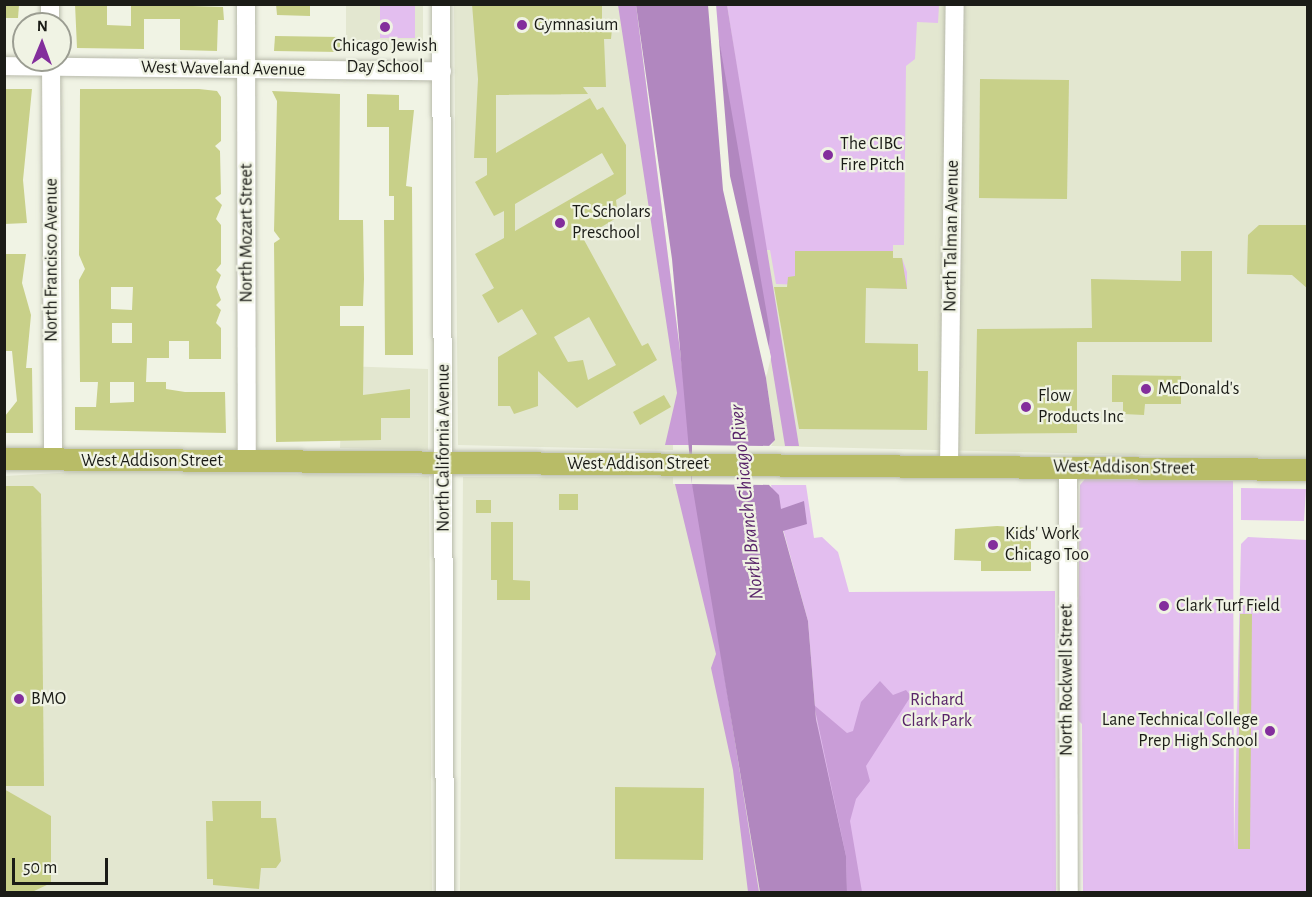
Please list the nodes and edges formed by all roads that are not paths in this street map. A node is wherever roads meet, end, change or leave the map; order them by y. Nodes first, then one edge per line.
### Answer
1 (246, 4) edge
2 (441, 4) edge
3 (955, 4) edge
4 (72, 64) edge
5 (246, 69) junction
6 (442, 71) junction
7 (51, 72) edge
8 (4, 459) edge
9 (53, 460) junction
10 (247, 461) junction
11 (444, 463) junction
12 (949, 467) junction
13 (1068, 468) junction
14 (1308, 470) edge
15 (445, 892) edge
16 (1069, 892) edge

1 - 5 street, North Mozart Street
2 - 6 street, North California Avenue
3 - 12 street, North Talman Avenue
4 - 5 street, West Waveland Avenue
5 - 6 street, West Waveland Avenue
5 - 10 street, North Mozart Street
6 - 11 street, North California Avenue
7 - 9 street, North Francisco Avenue
8 - 9 main road, West Addison Street
9 - 10 main road, West Addison Street
10 - 11 main road, West Addison Street
11 - 12 main road, West Addison Street
11 - 15 street, North California Avenue
12 - 13 main road, West Addison Street
13 - 14 main road, West Addison Street
13 - 16 street, North Rockwell Street

